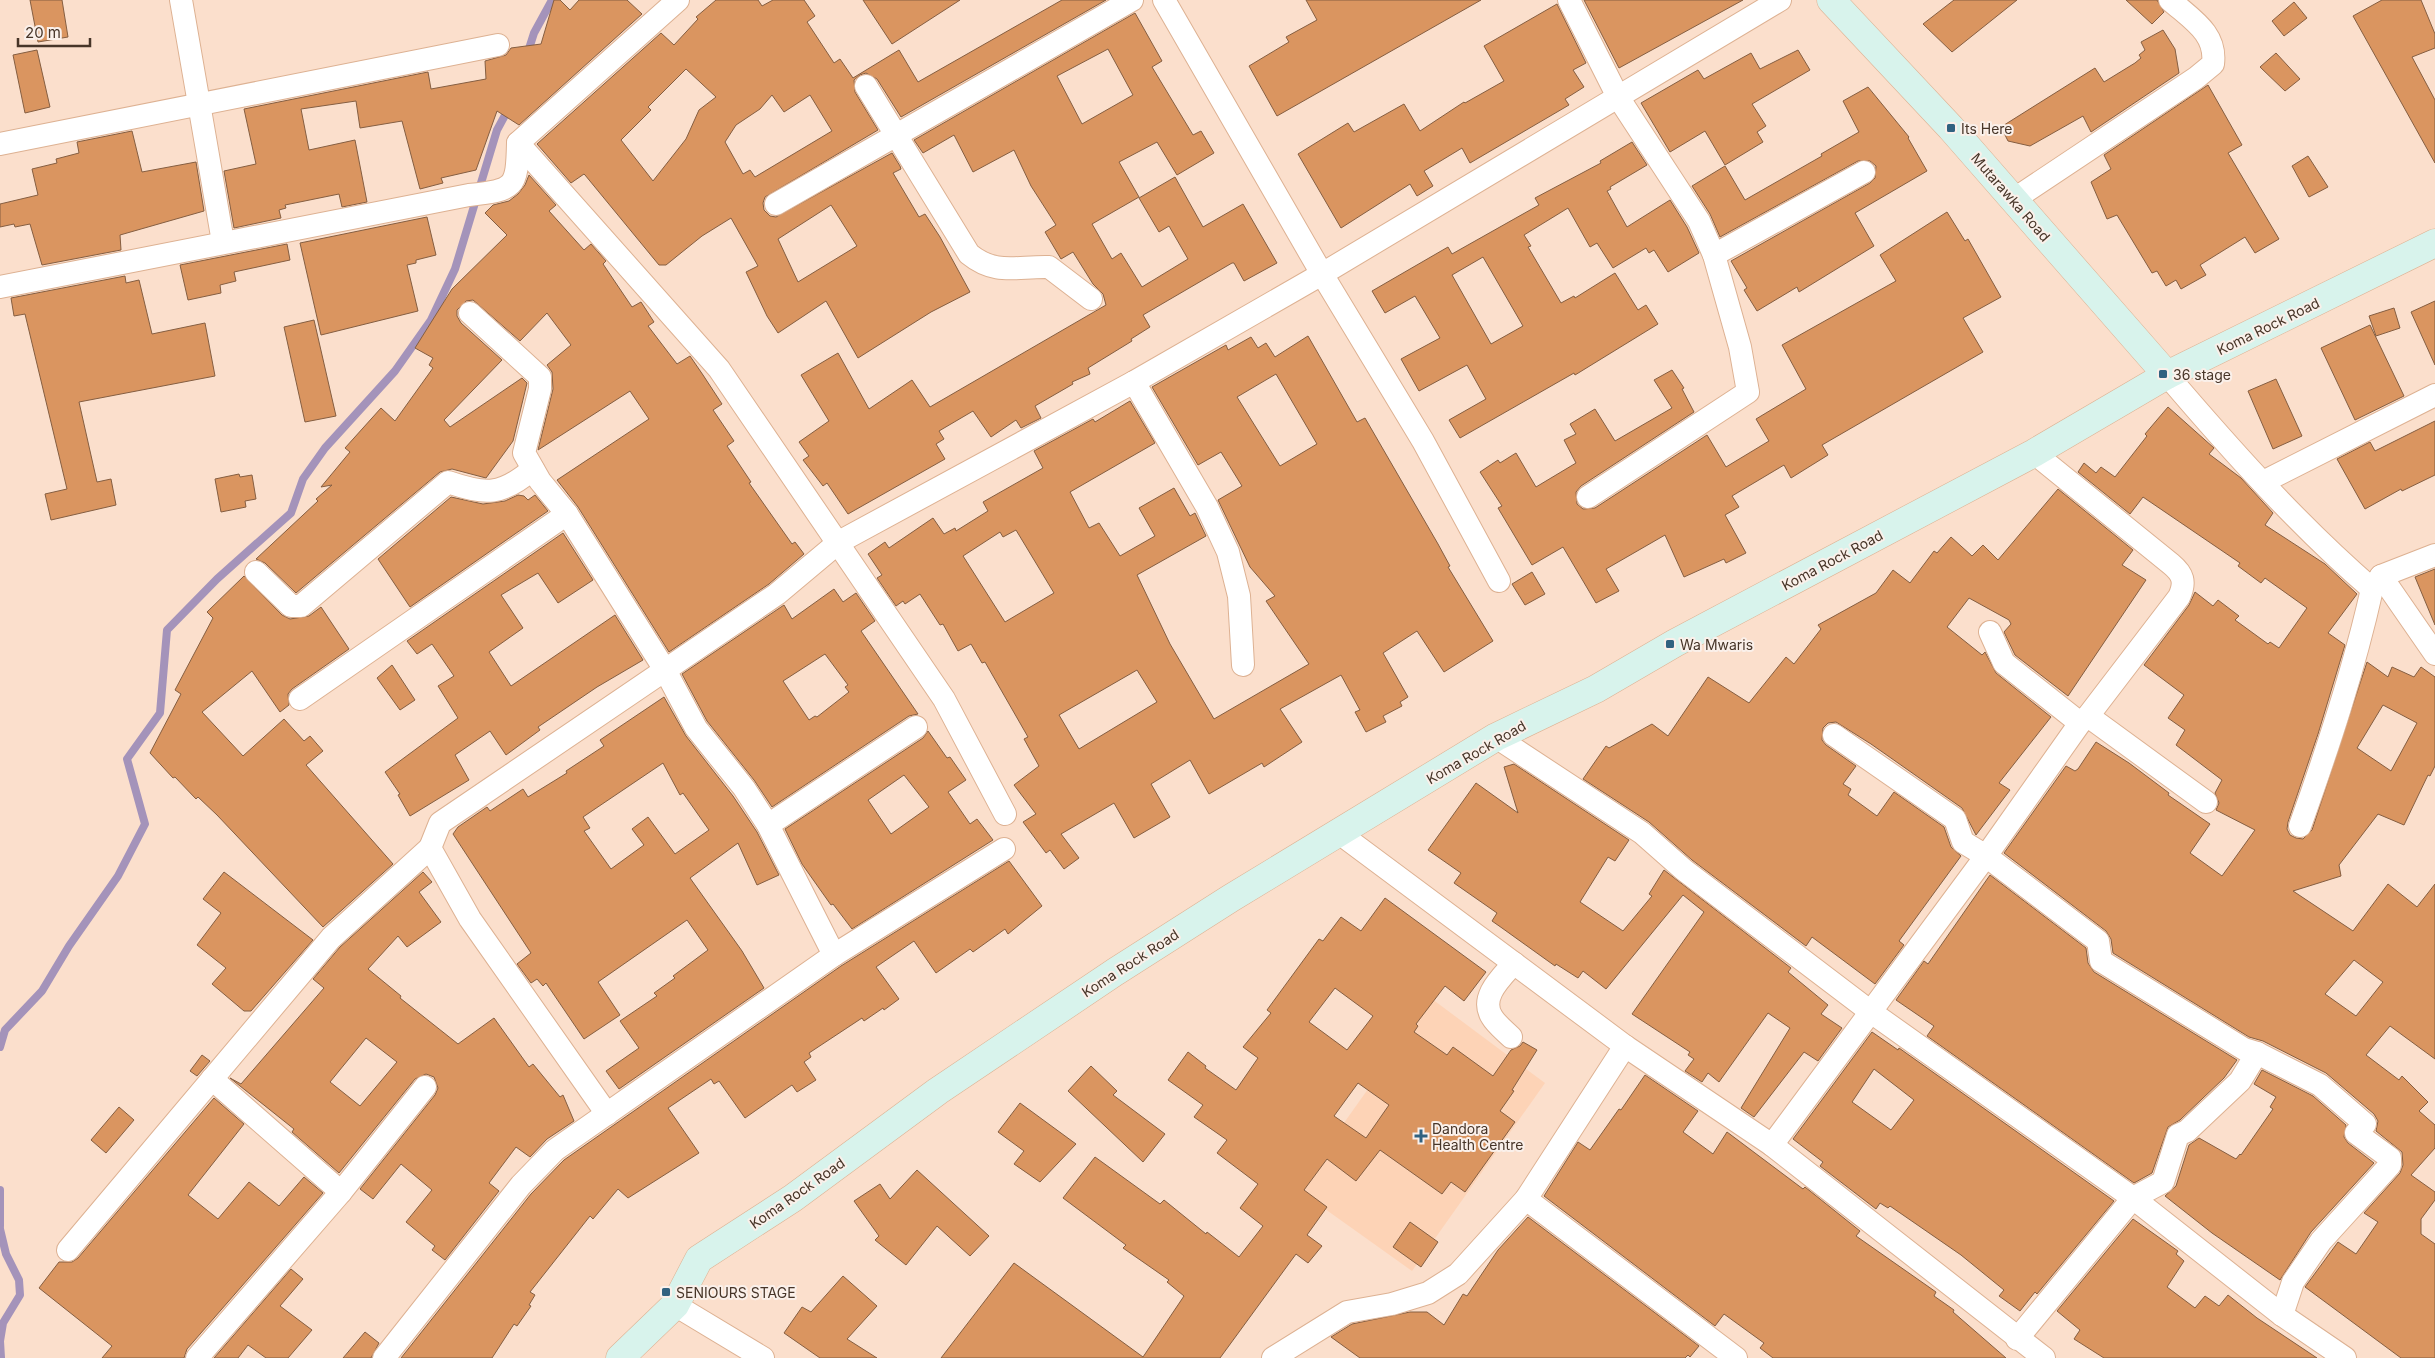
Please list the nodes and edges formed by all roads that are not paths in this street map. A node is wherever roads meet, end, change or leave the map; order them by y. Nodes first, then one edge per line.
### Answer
1 (181, 0) edge
2 (678, 0) edge
3 (1132, 0) edge
4 (1164, 0) edge
5 (1569, 0) edge
6 (1780, 0) edge
7 (1831, 0) edge
8 (2170, 0) edge
9 (498, 45) dead end
10 (866, 86) dead end
11 (1618, 97) junction
12 (200, 102) junction
13 (896, 135) junction
14 (518, 143) junction
15 (0, 144) edge
16 (1864, 172) dead end
17 (2013, 200) junction
18 (776, 204) dead end
19 (223, 242) junction
20 (2435, 243) edge
21 (1714, 255) junction
22 (1322, 274) junction
23 (0, 287) edge
24 (1091, 299) dead end
25 (470, 314) dead end
26 (2168, 375) junction
27 (1134, 382) junction
28 (2435, 395) edge
29 (2034, 453) junction
30 (533, 469) junction
31 (2263, 482) junction
32 (1588, 497) dead end
33 (566, 514) junction
34 (839, 542) junction
35 (2435, 555) edge
36 (256, 572) dead end
37 (1499, 581) dead end
38 (2376, 583) junction
39 (1990, 632) dead end
40 (2435, 654) edge
41 (1243, 665) dead end
42 (665, 670) junction
43 (300, 699) dead end
44 (2084, 719) junction
45 (916, 727) dead end
46 (1834, 735) dead end
47 (1496, 737) junction
48 (2206, 802) dead end
49 (1005, 814) dead end
50 (768, 825) junction
51 (2300, 826) dead end
52 (1339, 834) junction
53 (430, 848) junction
54 (1004, 849) dead end
55 (1986, 856) junction
56 (834, 955) junction
57 (1514, 963) junction
58 (1871, 1012) junction
59 (1512, 1037) dead end
60 (1626, 1046) junction
61 (2257, 1053) junction
62 (212, 1078) junction
63 (425, 1087) dead end
64 (607, 1114) junction
65 (1772, 1145) junction
66 (341, 1192) junction
67 (2133, 1198) junction
68 (1526, 1199) junction
69 (68, 1250) dead end
70 (675, 1305) junction
71 (2282, 1315) junction
72 (2017, 1339) junction
73 (197, 1358) edge
74 (384, 1358) edge
75 (620, 1358) edge
76 (762, 1358) edge
77 (1273, 1358) edge
78 (1736, 1358) edge
79 (2042, 1358) edge
80 (2345, 1358) edge

1 - 12 street
2 - 14 street
3 - 13 street
4 - 22 street
5 - 11 street
6 - 11 street
7 - 17 main road, Mutarawka Road
8 - 17 street
9 - 12 street
10 - 13 street
11 - 21 street
11 - 22 street
12 - 15 street
12 - 19 street
13 - 18 street
13 - 24 street
14 - 19 street
14 - 34 street
16 - 21 street
17 - 26 main road, Mutarawka Road
19 - 23 street
20 - 26 main road, Koma Rock Road
21 - 32 street
22 - 27 street
22 - 37 street
25 - 30 street
26 - 29 main road, Koma Rock Road
26 - 31 street
27 - 34 street
27 - 41 street
28 - 31 street
29 - 44 street
29 - 47 main road, Koma Rock Road
30 - 33 street
30 - 36 street
31 - 38 street
33 - 42 street
33 - 43 street
34 - 42 street
34 - 49 street
35 - 38 street
38 - 40 street
38 - 51 street
39 - 44 street
42 - 50 street
42 - 53 street
44 - 48 street
44 - 55 street
45 - 50 street
46 - 55 street
47 - 52 main road, Koma Rock Road
47 - 58 street
50 - 56 street
52 - 57 street
52 - 70 main road, Koma Rock Road
53 - 62 street
53 - 64 street
54 - 56 street
55 - 58 street
55 - 61 street
56 - 64 street
57 - 59 street
57 - 60 street
58 - 65 street
58 - 67 street
60 - 65 street
60 - 68 street
61 - 67 street
61 - 71 street
62 - 66 street
62 - 69 street
63 - 66 street
64 - 74 street
65 - 72 street
66 - 73 street
67 - 71 street
67 - 72 street
68 - 77 street
68 - 78 street
70 - 75 main road, Koma Rock Road
70 - 76 street
71 - 80 street
72 - 79 street

